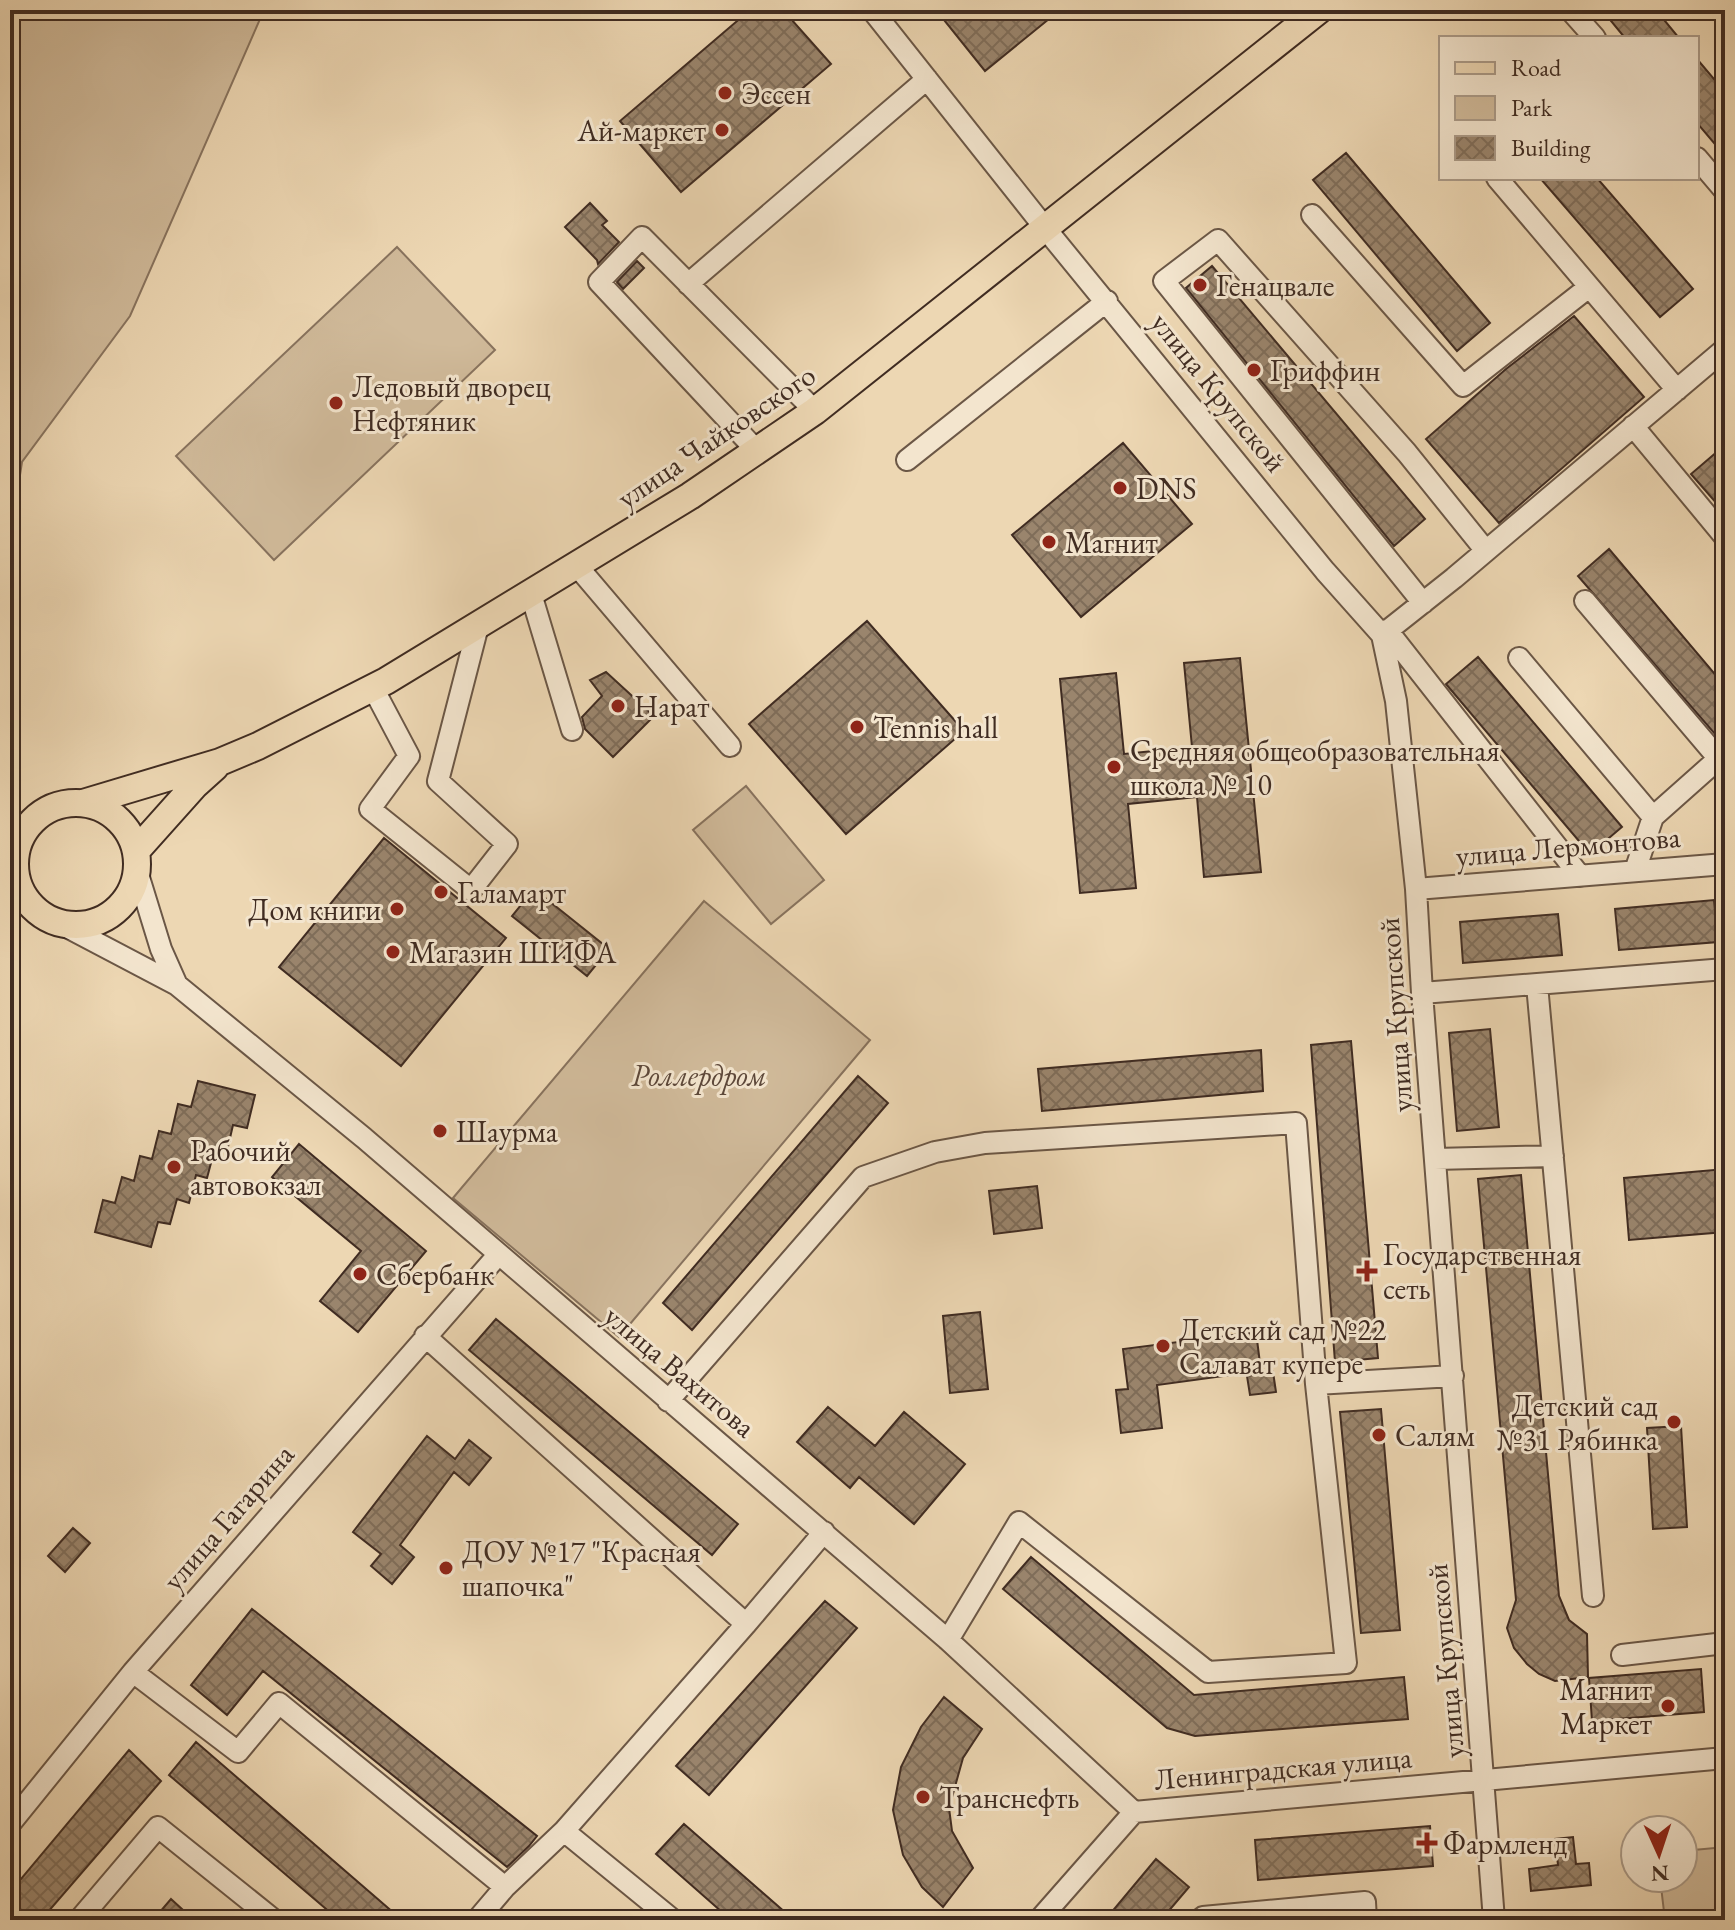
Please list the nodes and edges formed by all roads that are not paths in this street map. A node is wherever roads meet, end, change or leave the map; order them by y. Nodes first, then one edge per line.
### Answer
1 (872, 10) edge
2 (1319, 10) edge
3 (1571, 11) edge
4 (1593, 36) edge
5 (927, 79) junction
6 (1699, 160) edge
7 (1499, 180) edge
8 (1725, 191) edge
9 (1312, 215) dead end
10 (1045, 228) junction
11 (688, 284) junction
12 (1589, 287) junction
13 (1107, 301) junction
14 (1725, 349) edge
15 (1677, 390) junction
16 (815, 411) junction
17 (1633, 426) junction
18 (757, 451) junction
19 (907, 460) dead end
20 (1725, 537) edge
21 (1486, 551) junction
22 (577, 566) junction
23 (531, 594) junction
24 (1585, 601) dead end
25 (1423, 603) junction
26 (478, 626) junction
27 (1385, 633) junction
28 (1519, 658) dead end
29 (373, 688) junction
30 (572, 730) dead end
31 (730, 746) dead end
32 (1722, 756) edge
33 (220, 762) junction
34 (83, 803) junction
35 (1653, 817) junction
36 (15, 844) edge
37 (136, 861) junction
38 (1725, 864) edge
39 (1635, 871) junction
40 (1580, 876) junction
41 (1416, 889) junction
42 (10, 917) edge
43 (52, 919) junction
44 (1725, 969) edge
45 (177, 985) junction
46 (1537, 985) junction
47 (1422, 993) junction
48 (1553, 1156) junction
49 (1435, 1159) junction
50 (498, 1255) junction
51 (425, 1336) junction
52 (1453, 1376) junction
53 (1316, 1384) junction
54 (668, 1401) junction
55 (824, 1532) junction
56 (1593, 1596) dead end
57 (746, 1624) junction
58 (948, 1640) junction
59 (1725, 1643) edge
60 (1622, 1655) dead end
61 (133, 1672) junction
62 (1725, 1758) edge
63 (1485, 1779) junction
64 (1134, 1812) junction
65 (10, 1824) edge
66 (564, 1831) junction
67 (505, 1887) junction
68 (79, 1920) edge
69 (274, 1920) edge
70 (477, 1920) edge
71 (673, 1920) edge
72 (1039, 1920) edge
73 (1200, 1920) edge
74 (1366, 1920) edge
75 (1494, 1920) edge

1 - 5 street, улица Крупской
2 - 10 main road, улица Чайковского
3 - 4 street
5 - 10 street, улица Крупской
5 - 11 street
6 - 8 street
7 - 12 street
9 - 12 street
10 - 13 street, улица Крупской
10 - 16 main road, улица Чайковского
11 - 16 street
11 - 18 street
12 - 15 street
13 - 19 street
13 - 27 street, улица Крупской
14 - 15 street
15 - 17 street
16 - 18 main road, улица Чайковского
17 - 20 street
17 - 21 street
18 - 22 main road, улица Чайковского
21 - 25 street
21 - 25 street
22 - 23 main road, улица Чайковского
22 - 31 street
23 - 26 main road, улица Чайковского
23 - 30 street
24 - 32 street
25 - 27 street
26 - 29 main road, улица Чайковского
26 - 29 street
27 - 40 street
27 - 41 street, улица Крупской
28 - 35 street
29 - 33 main road, улица Чайковского
32 - 35 street
33 - 34 main road, улица Чайковского
33 - 37 main road
34 - 36 main road
34 - 37 main road
35 - 39 street
36 - 43 main road
37 - 43 main road
37 - 45 street
38 - 39 street, улица Лермонтова
39 - 40 street, улица Лермонтова
40 - 41 street, улица Лермонтова
41 - 47 street, улица Крупской
42 - 43 main road
43 - 45 street, улица Вахитова
44 - 46 street
45 - 50 street, улица Вахитова
46 - 47 street
46 - 48 street
47 - 49 street, улица Крупской
48 - 49 street
48 - 56 street
49 - 52 street, улица Крупской
50 - 51 street, улица Гагарина
50 - 54 street, улица Вахитова
51 - 57 street
51 - 61 street, улица Гагарина
52 - 53 street
52 - 63 street, улица Крупской
53 - 54 street
53 - 58 street
54 - 55 street, улица Вахитова
55 - 57 street
55 - 58 street, улица Вахитова
57 - 66 street
58 - 64 street, улица Вахитова
59 - 60 street
61 - 65 street, улица Гагарина
61 - 67 street
62 - 63 street, Ленинградская улица
63 - 64 street, Ленинградская улица
63 - 75 street, улица Крупской
64 - 72 street, Ленинградская улица
66 - 67 street
66 - 71 street
67 - 70 street
68 - 69 street
73 - 74 street

